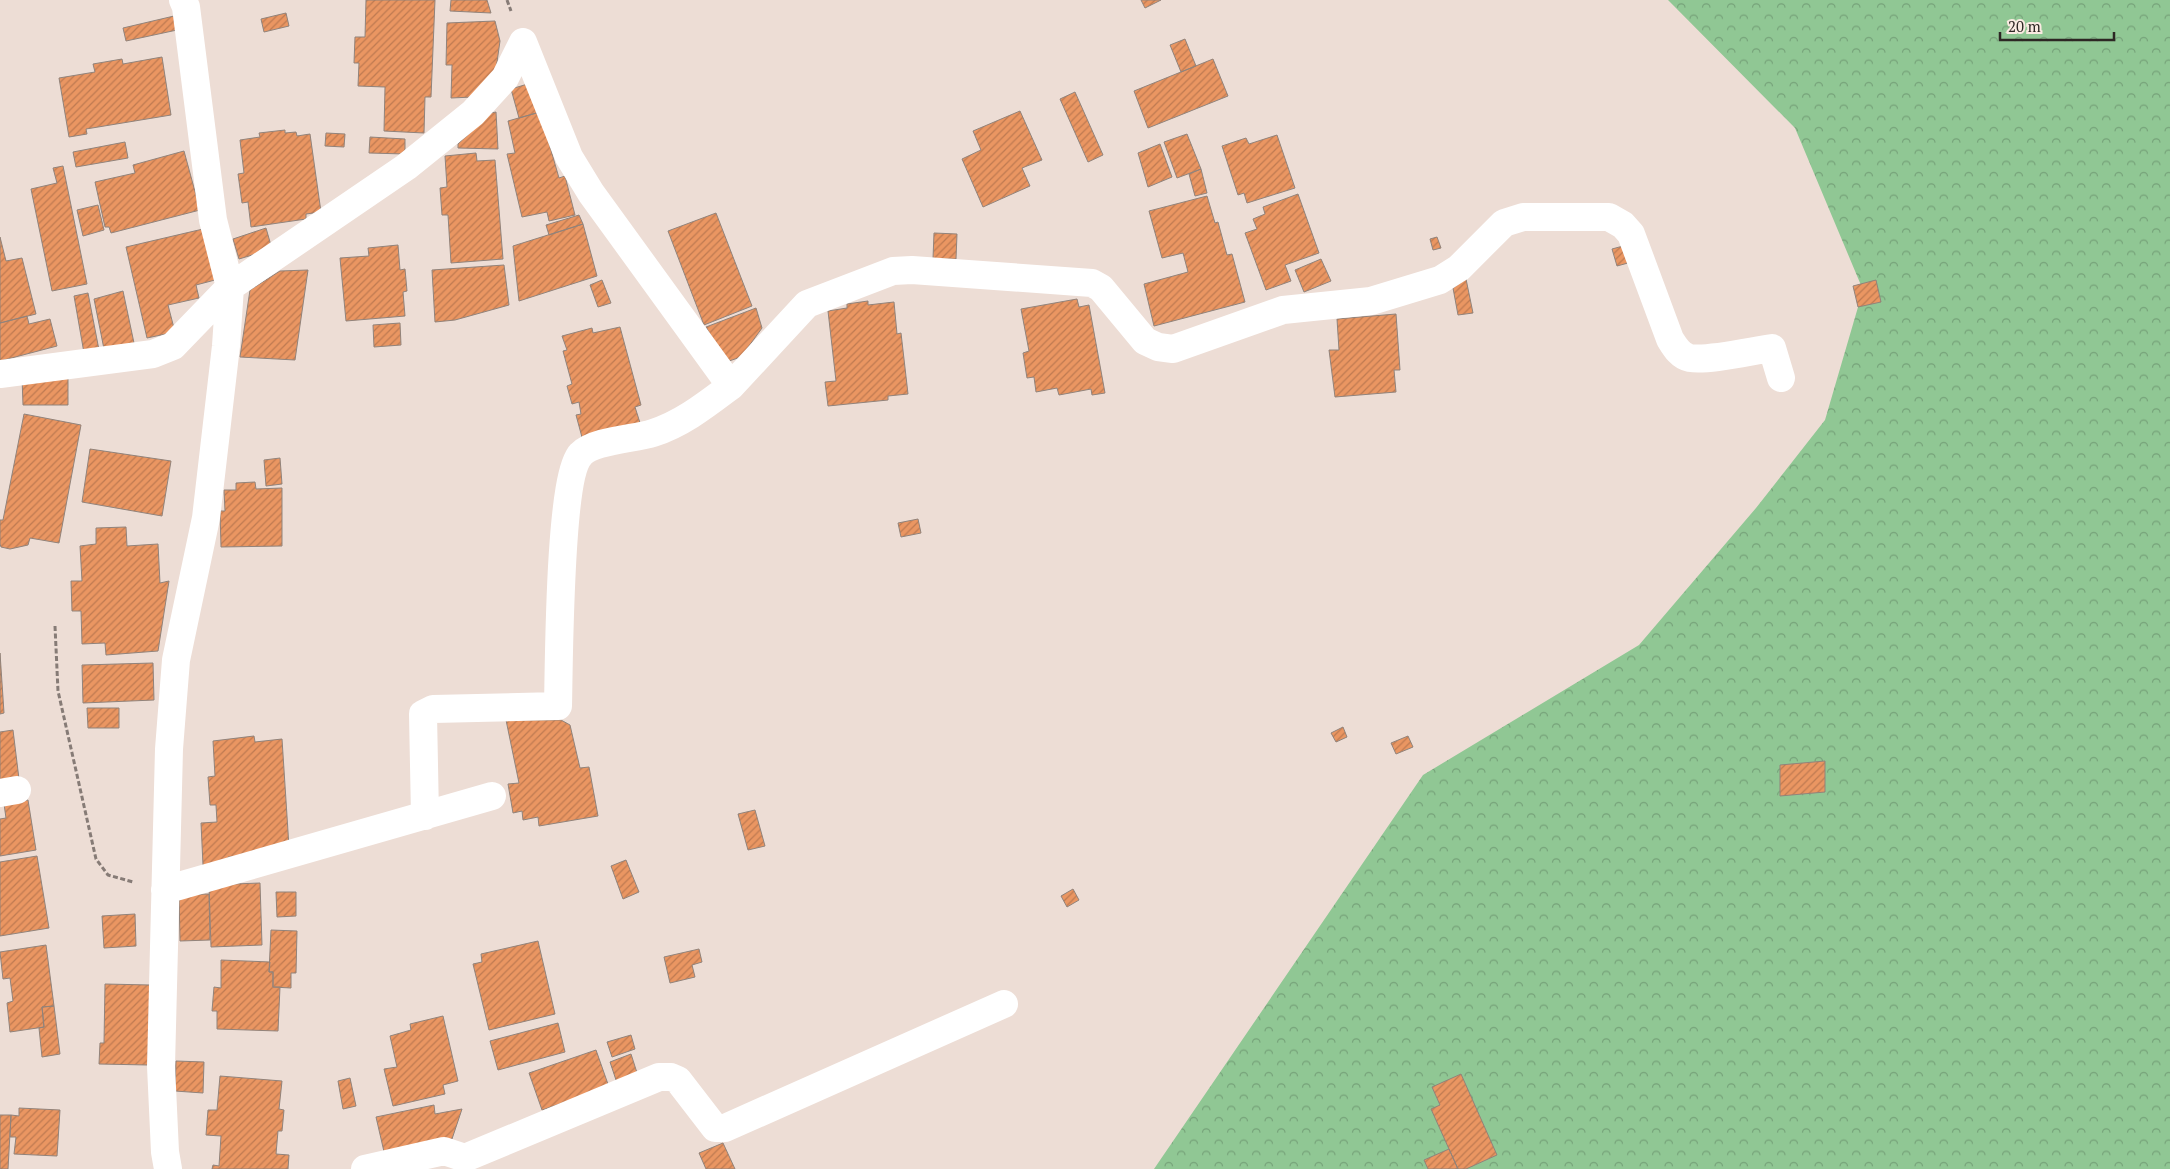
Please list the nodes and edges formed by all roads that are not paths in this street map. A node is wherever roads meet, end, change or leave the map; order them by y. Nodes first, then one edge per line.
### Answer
1 (183, 0) edge
2 (230, 287) junction
3 (0, 374) edge
4 (1781, 378) dead end
5 (731, 386) junction
6 (492, 796) dead end
7 (425, 816) junction
8 (165, 890) junction
9 (1004, 1004) dead end
10 (168, 1169) edge
11 (365, 1169) edge

1 - 2 street
2 - 3 street
2 - 5 street
2 - 8 street
4 - 5 street
5 - 7 street
6 - 7 street
7 - 8 street
8 - 10 street
9 - 11 street

